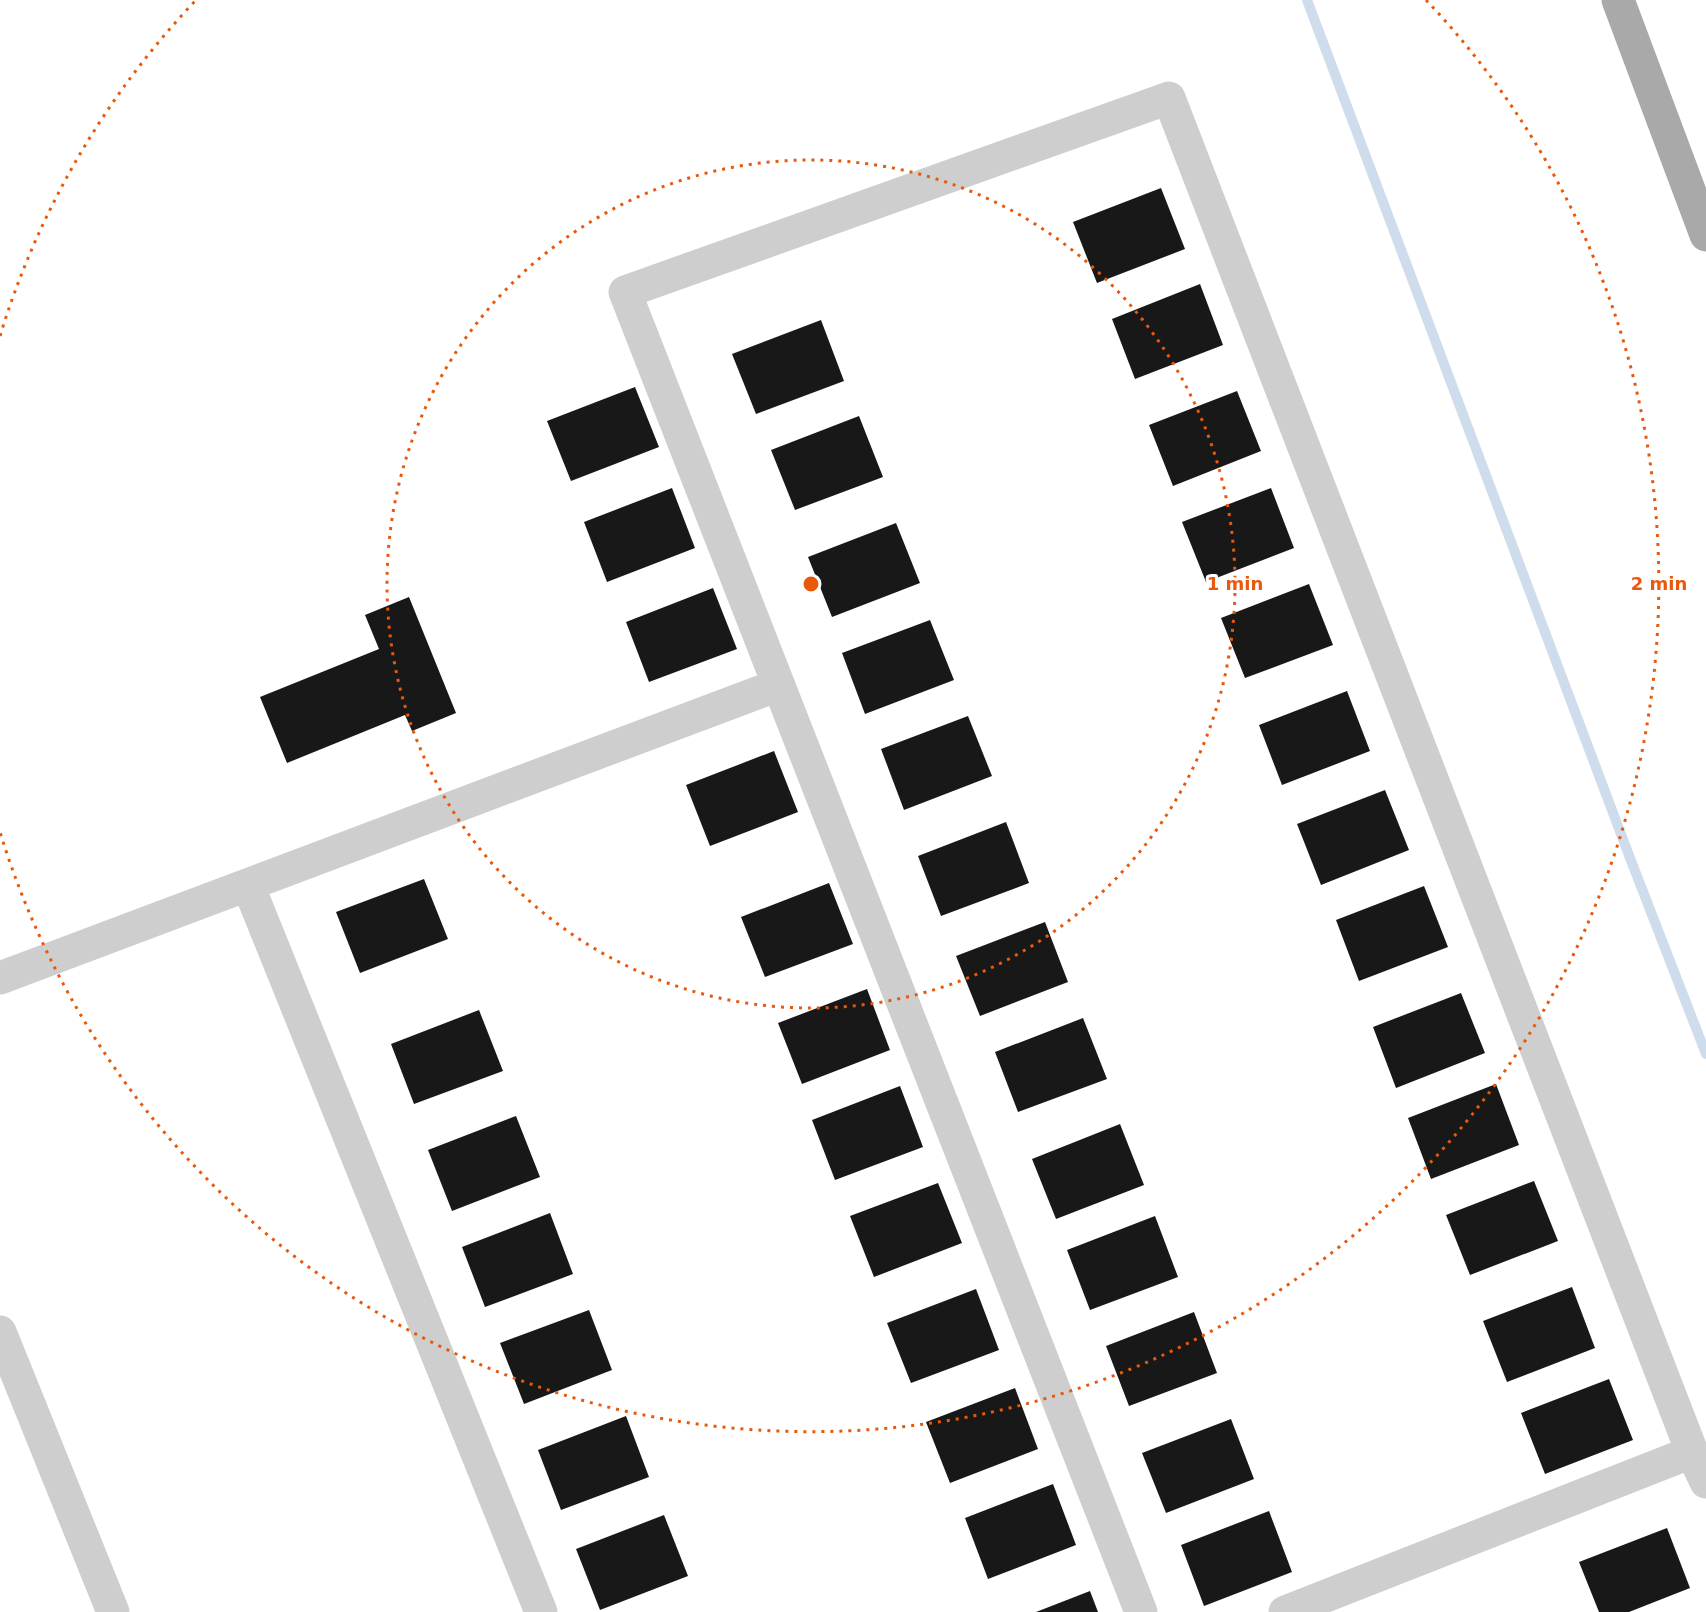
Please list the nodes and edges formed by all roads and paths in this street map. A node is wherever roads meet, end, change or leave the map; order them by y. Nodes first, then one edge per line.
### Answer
1 (1618, 0) edge
2 (1706, 235) edge
3 (778, 685) junction
4 (248, 885) junction
5 (0, 978) edge
6 (0, 1332) edge
7 (1692, 1452) junction
8 (1706, 1482) edge
9 (113, 1612) edge
10 (541, 1612) edge
11 (1141, 1612) edge
12 (1285, 1612) edge

1 - 2 main road
3 - 4 street
3 - 7 street
3 - 11 street
4 - 5 street
4 - 10 street
6 - 9 street
7 - 8 street
7 - 12 street

